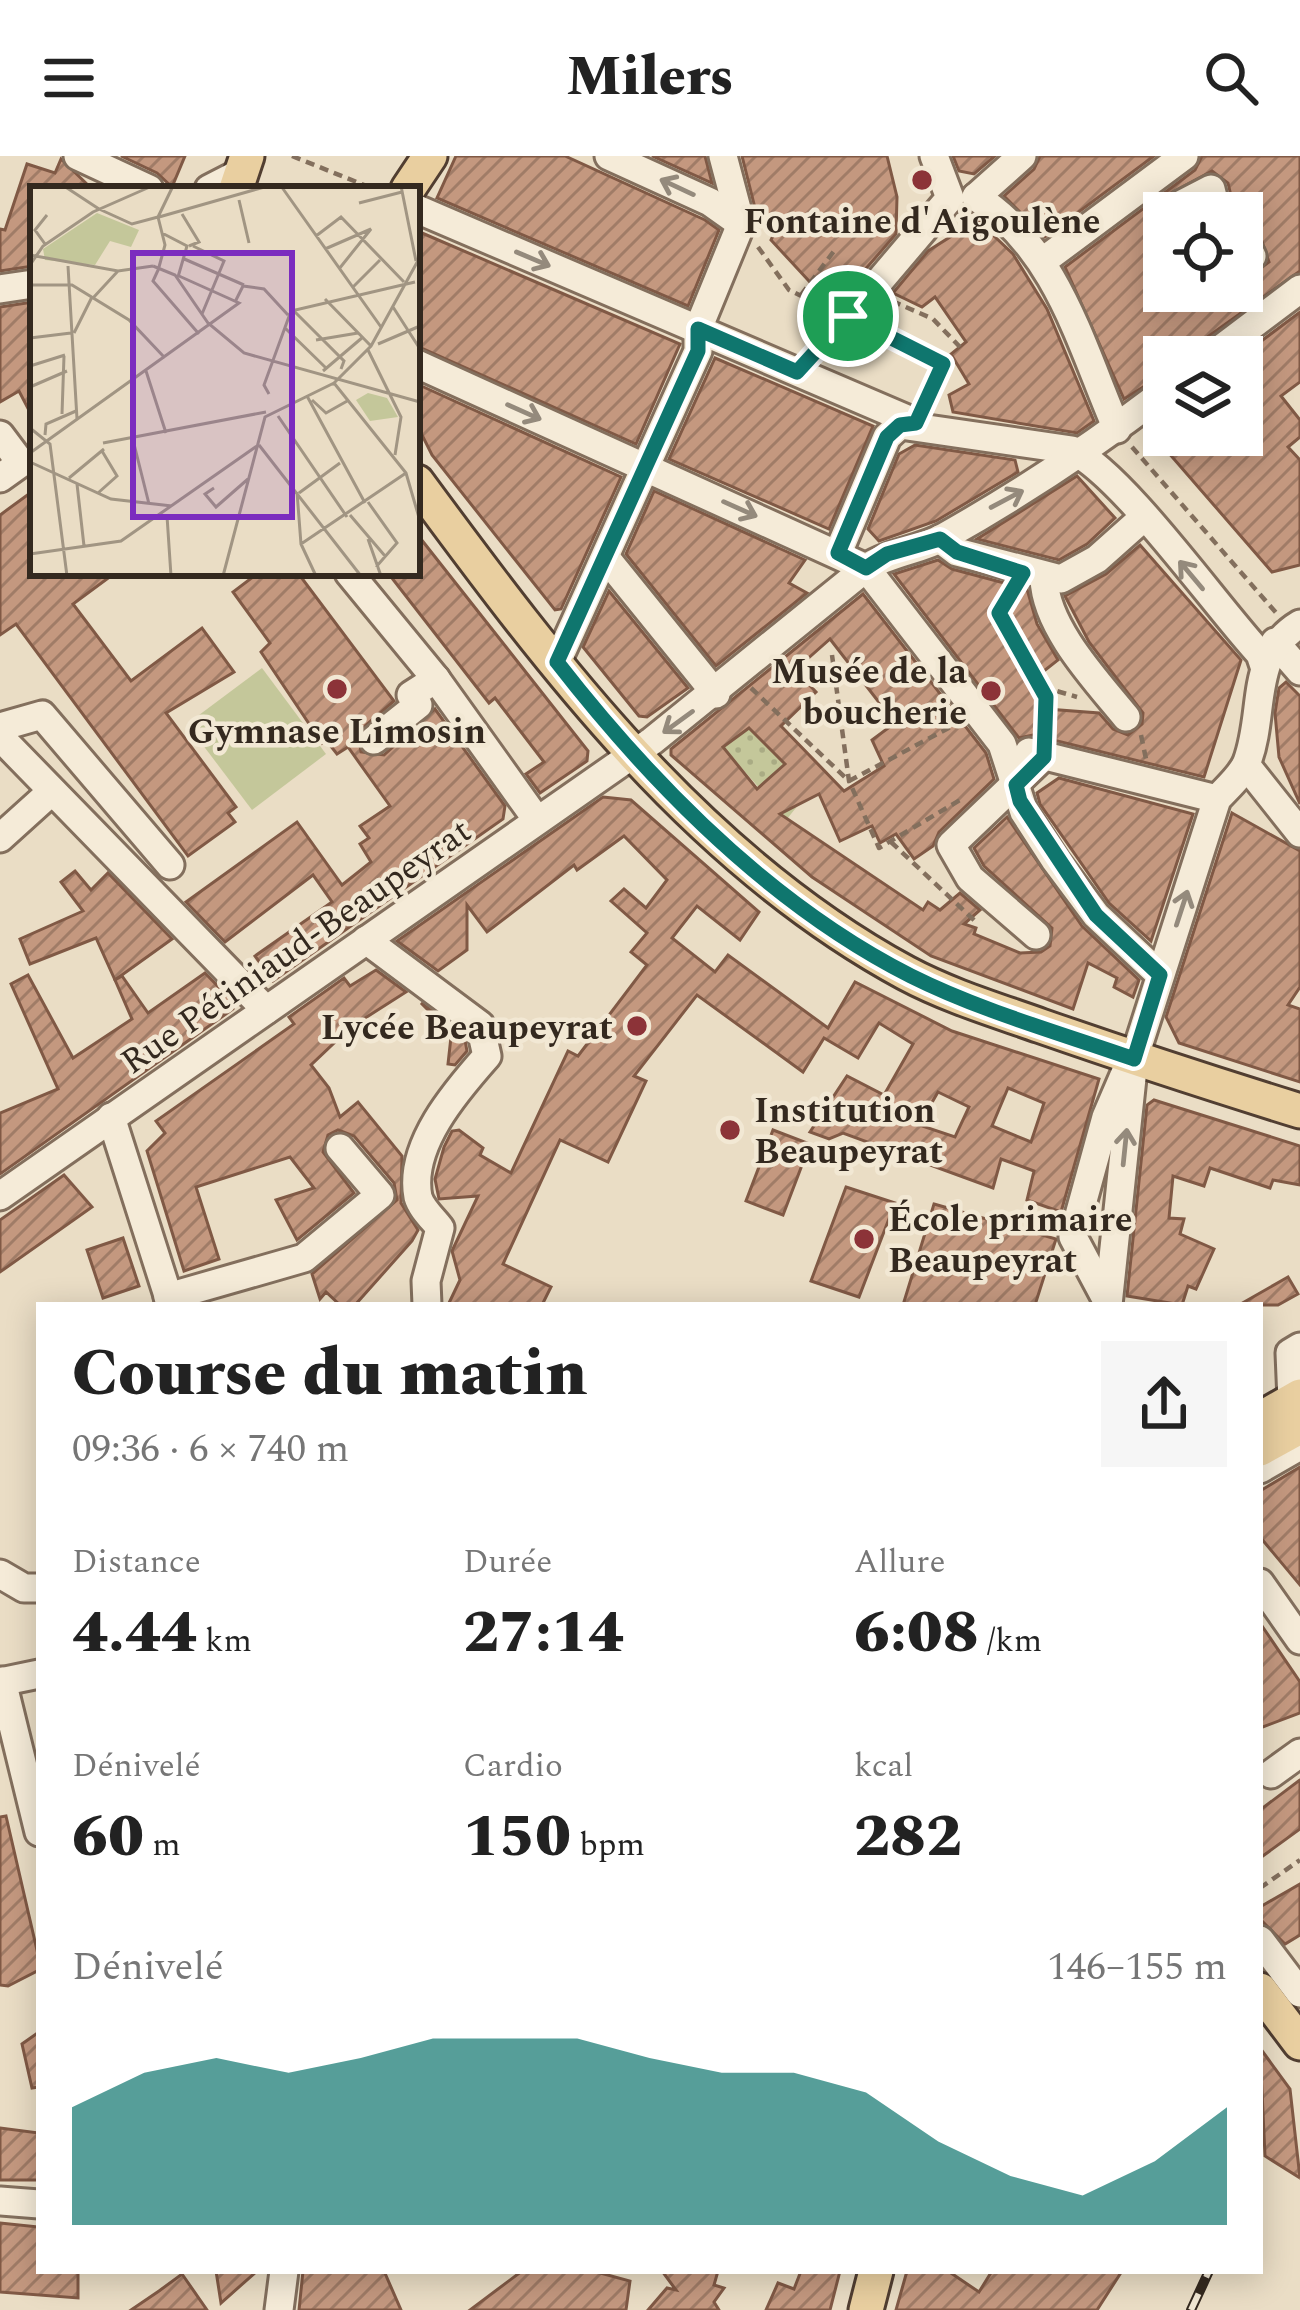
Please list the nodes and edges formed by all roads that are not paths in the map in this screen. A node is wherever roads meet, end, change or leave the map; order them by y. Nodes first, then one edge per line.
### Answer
1 (78, 156) edge
2 (430, 156) edge
3 (609, 156) edge
4 (724, 156) edge
5 (934, 156) edge
6 (1022, 156) edge
7 (1184, 156) edge
8 (143, 186) edge
9 (410, 186) edge
10 (963, 198) junction
11 (420, 210) edge
12 (741, 224) junction
13 (1043, 261) junction
14 (30, 284) edge
15 (874, 288) road end
16 (0, 289) edge
17 (1300, 289) edge
18 (698, 329) junction
19 (1234, 336) edge
20 (420, 365) edge
21 (1143, 409) edge
22 (908, 424) junction
23 (1117, 429) junction
24 (0, 435) edge
25 (1082, 455) junction
26 (642, 466) junction
27 (14, 475) edge
28 (420, 486) edge
29 (1143, 518) junction
30 (940, 539) junction
31 (838, 553) junction
32 (606, 558) junction
33 (866, 568) junction
34 (352, 576) edge
35 (1034, 576) junction
36 (1282, 641) edge
37 (557, 662) junction
38 (1300, 671) edge
39 (436, 679) junction
40 (727, 685) junction
41 (1126, 717) road end
42 (0, 727) edge
43 (0, 737) edge
44 (374, 740) dead end
45 (1002, 745) junction
46 (632, 754) junction
47 (1044, 757) junction
48 (1246, 765) junction
49 (1016, 785) junction
50 (52, 791) junction
51 (1217, 799) junction
52 (537, 820) junction
53 (1300, 833) edge
54 (0, 838) edge
55 (170, 866) dead end
56 (1036, 935) dead end
57 (366, 940) junction
58 (1160, 975) junction
59 (266, 1010) junction
60 (1134, 1059) junction
61 (1300, 1111) edge
62 (111, 1117) junction
63 (340, 1148) dead end
64 (0, 1196) edge
65 (169, 1301) edge
66 (427, 1302) edge
67 (1106, 1302) edge
68 (1108, 1302) edge
69 (1300, 1347) edge
70 (1297, 1408) edge
71 (1263, 1418) edge
72 (1263, 1446) edge
73 (1300, 1446) edge
74 (1263, 1467) edge
75 (0, 1574) edge
76 (1263, 1587) edge
77 (36, 1588) edge
78 (1300, 1640) edge
79 (36, 1675) edge
80 (1, 1682) edge
81 (1300, 1753) edge
82 (1270, 1774) dead end
83 (36, 1820) edge
84 (1263, 1944) edge
85 (1300, 1993) edge
86 (1263, 1994) edge
87 (1300, 2043) edge
88 (0, 2201) edge
89 (36, 2204) edge
90 (283, 2274) edge
91 (875, 2274) edge
92 (275, 2308) edge
93 (866, 2310) edge

1 - 8 street
2 - 9 main road
12 -> 3 street
4 - 12 street
5 - 10 street
6 - 10 street
7 - 13 street
10 - 13 street
10 - 15 street
11 -> 18 street
12 - 18 street
13 - 23 street
14 - 16 street
17 - 19 street
18 - 22 street
18 - 26 street
20 -> 26 street
21 - 23 street, Rue Pétiniaud-Beaupeyrat
22 - 25 street
22 - 31 street
23 - 25 street, Rue Pétiniaud-Beaupeyrat
24 - 27 street
25 - 29 street
30 -> 25 street, Rue Pétiniaud-Beaupeyrat
26 -> 31 street
26 - 32 street
28 - 37 main road
29 - 35 street
36 -> 29 street
30 - 33 street, Rue Pétiniaud-Beaupeyrat
30 - 35 street
31 - 33 street
32 - 37 street
32 - 40 street
33 - 40 street, Rue Pétiniaud-Beaupeyrat
33 - 45 street
34 - 39 street
35 - 41 street
36 - 38 street
36 - 48 street
37 - 46 main road
39 - 44 street
39 - 52 street
40 -> 46 street, Rue Pétiniaud-Beaupeyrat
42 - 55 street
43 - 50 street
45 - 47 street
45 - 49 street
46 - 52 street, Rue Pétiniaud-Beaupeyrat
46 - 60 main road
47 - 49 street
47 - 51 street
48 - 51 street
48 - 53 street
49 - 56 street
49 - 58 street
50 - 54 street
50 - 59 street
58 -> 51 street
52 - 57 street, Rue Pétiniaud-Beaupeyrat
57 - 59 street, Rue Pétiniaud-Beaupeyrat
57 - 66 street
58 - 60 street
59 - 62 street, Rue Pétiniaud-Beaupeyrat
60 - 61 main road
60 - 67 street
68 -> 60 street
62 - 64 street, Rue Pétiniaud-Beaupeyrat
62 - 65 street
63 - 65 street
69 - 70 street
70 - 71 main road
70 - 72 main road
73 - 74 street
75 - 77 street
76 - 78 street
79 - 80 street
80 - 83 street
81 - 82 street
84 - 85 street
86 - 87 main road
88 - 89 street
90 - 92 street
91 - 93 main road

